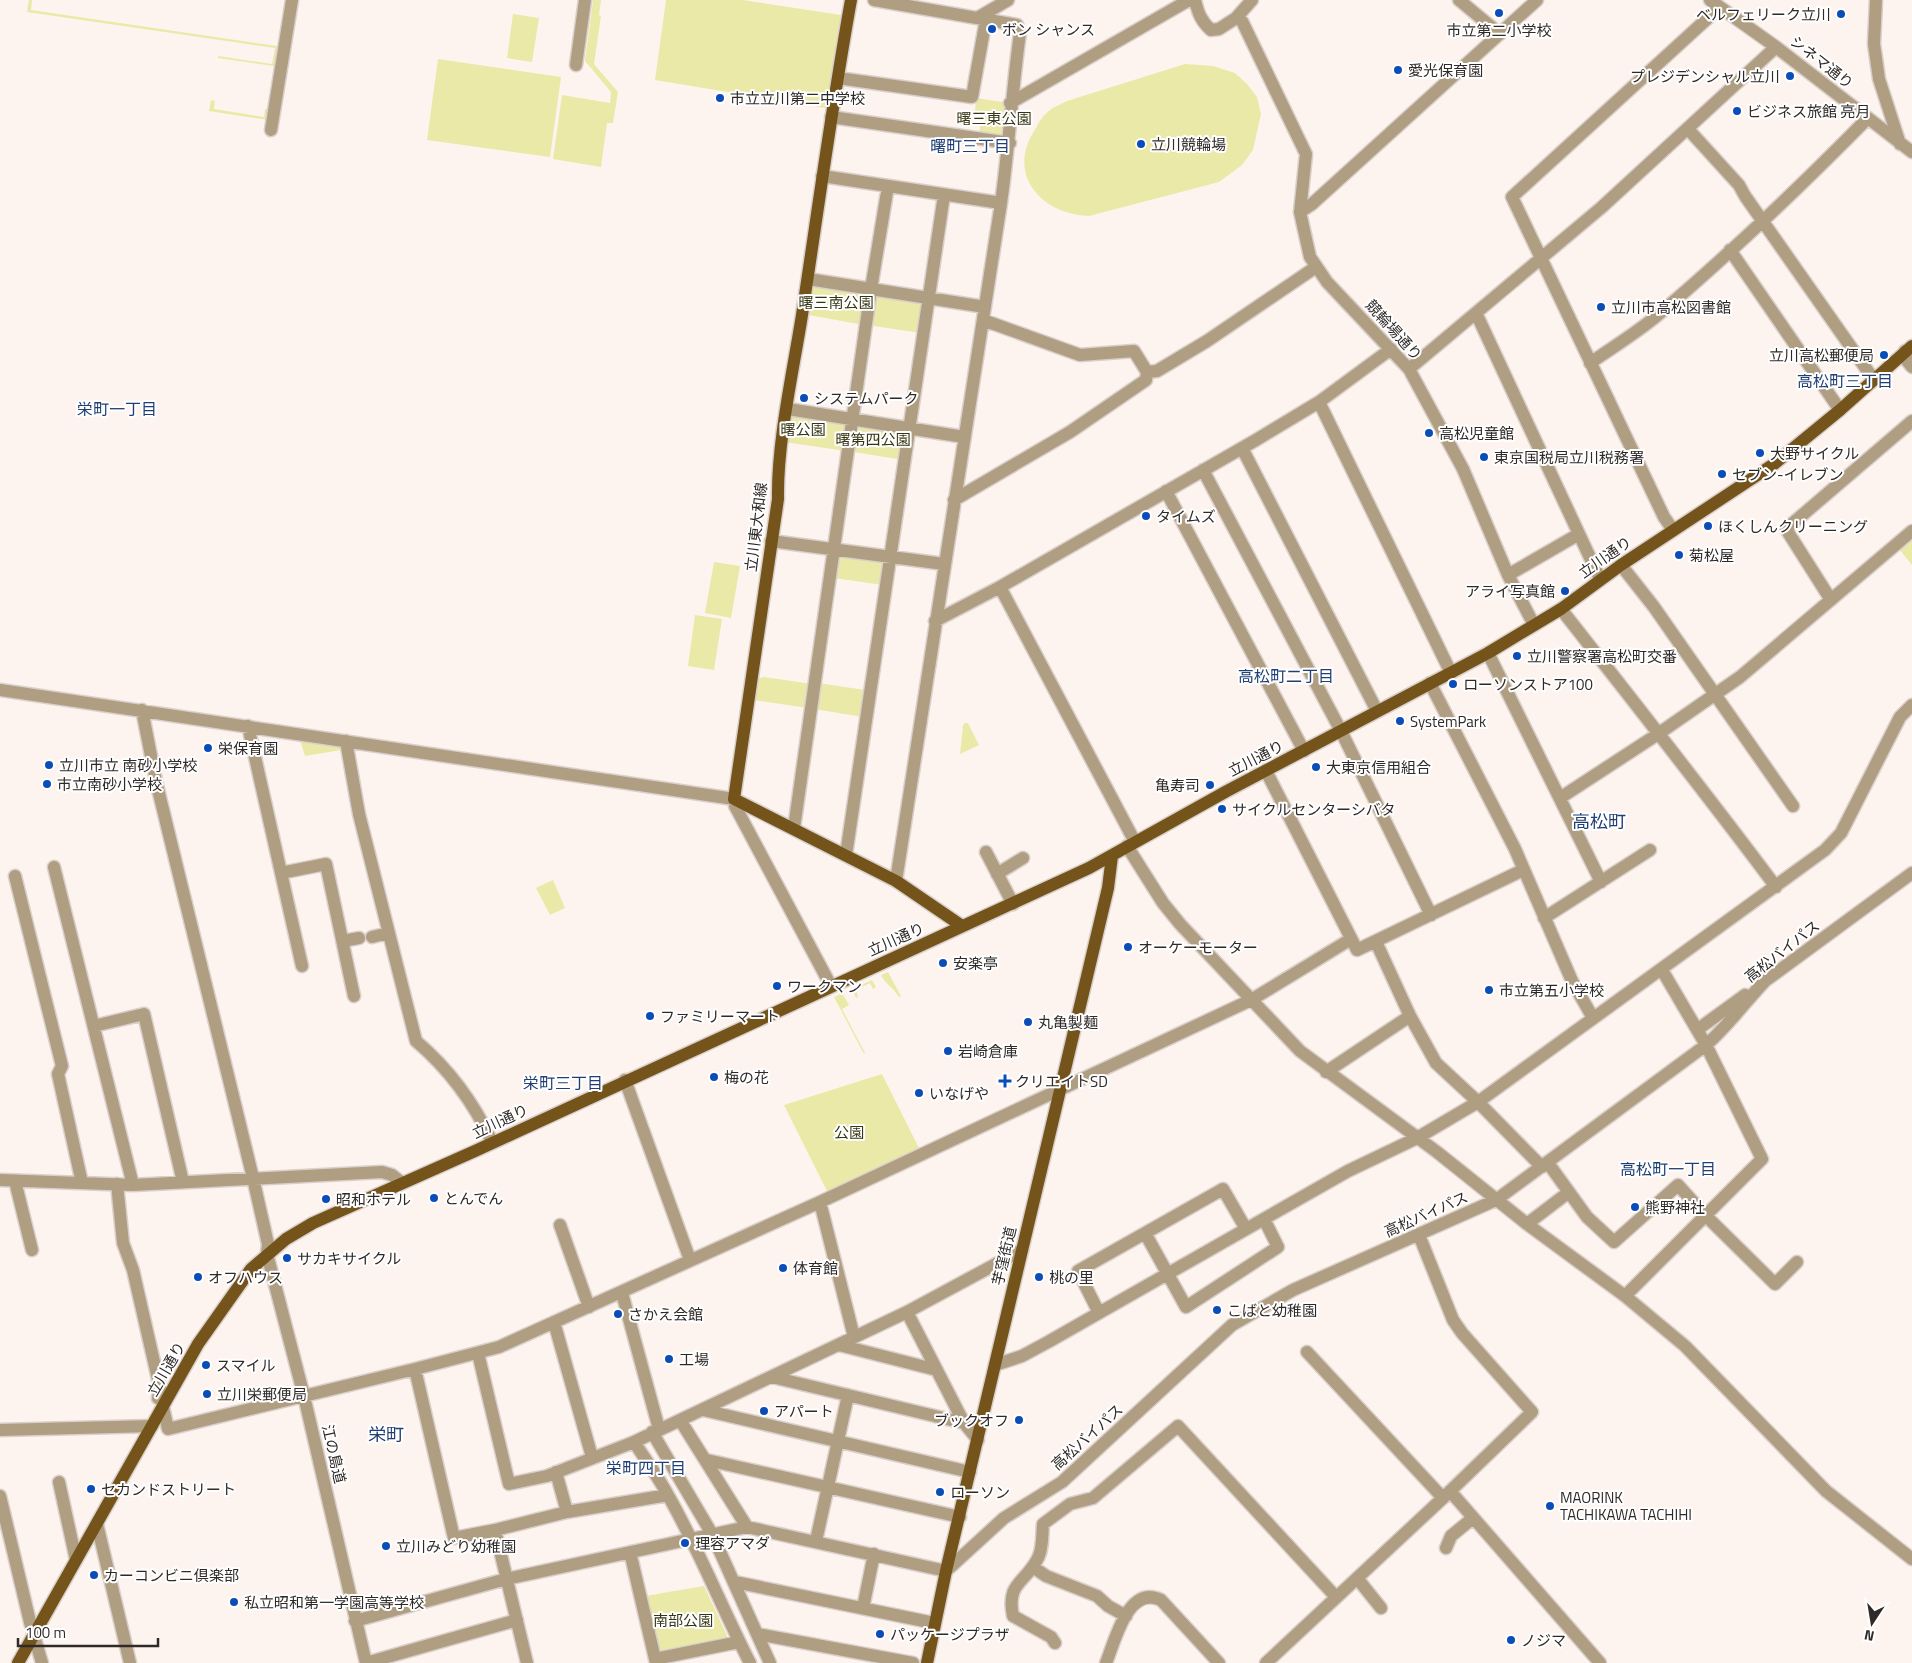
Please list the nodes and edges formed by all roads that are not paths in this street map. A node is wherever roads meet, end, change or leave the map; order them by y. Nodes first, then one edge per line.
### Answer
1 (292, 0) edge
2 (585, 0) edge
3 (850, 0) edge
4 (874, 0) edge
5 (1008, 0) edge
6 (1189, 0) edge
7 (1195, 0) edge
8 (1252, 0) edge
9 (1459, 0) edge
10 (1537, 0) edge
11 (1876, 0) edge
12 (1715, 4) edge
13 (982, 18) junction
14 (1236, 18) junction
15 (1500, 34) junction
16 (1776, 47) junction
17 (576, 66) dead end
18 (838, 78) junction
19 (1010, 103) junction
20 (831, 117) junction
21 (1868, 118) junction
22 (1688, 129) junction
23 (271, 130) dead end
24 (1010, 143) junction
25 (1900, 144) junction
26 (1912, 152) edge
27 (822, 176) junction
28 (888, 186) junction
29 (944, 195) junction
30 (1001, 203) junction
31 (1301, 218) junction
32 (1763, 221) junction
33 (1730, 250) junction
34 (1541, 258) junction
35 (1316, 268) junction
36 (808, 279) junction
37 (871, 289) junction
38 (928, 298) junction
39 (985, 307) junction
40 (1476, 313) junction
41 (983, 320) junction
42 (1909, 348) edge
43 (1391, 349) junction
44 (1590, 363) junction
45 (1912, 367) edge
46 (1409, 369) junction
47 (1147, 372) junction
48 (1874, 380) junction
49 (1319, 402) junction
50 (788, 410) junction
51 (1840, 410) junction
52 (852, 420) junction
53 (1912, 421) edge
54 (908, 428) junction
55 (965, 433) junction
56 (1242, 448) junction
57 (1203, 470) junction
58 (1166, 491) junction
59 (954, 500) junction
60 (1672, 530) junction
61 (1912, 531) edge
62 (1579, 534) junction
63 (771, 541) junction
64 (835, 550) junction
65 (889, 557) junction
66 (944, 564) junction
67 (1621, 565) junction
68 (1508, 575) junction
69 (1600, 579) junction
70 (1000, 587) junction
71 (1831, 600) junction
72 (1561, 609) junction
73 (935, 621) junction
74 (1534, 625) junction
75 (1488, 653) junction
76 (1451, 673) junction
77 (1430, 683) junction
78 (0, 690) edge
79 (1714, 694) junction
80 (1911, 707) edge
81 (142, 710) junction
82 (1378, 712) junction
83 (248, 726) junction
84 (1341, 731) junction
85 (1658, 734) junction
86 (346, 741) junction
87 (1304, 751) junction
88 (1266, 771) junction
89 (1560, 798) junction
90 (734, 799) junction
91 (1793, 806) dead end
92 (794, 828) junction
93 (1131, 844) junction
94 (1650, 850) dead end
95 (986, 852) dead end
96 (846, 854) junction
97 (1112, 856) junction
98 (1023, 858) dead end
99 (54, 867) dead end
100 (1523, 870) junction
101 (281, 872) junction
102 (1912, 873) edge
103 (998, 874) junction
104 (15, 876) dead end
105 (896, 881) junction
106 (1601, 882) junction
107 (1776, 887) junction
108 (1013, 904) junction
109 (1431, 915) junction
110 (1544, 918) junction
111 (962, 926) junction
112 (389, 933) junction
113 (1351, 939) junction
114 (343, 941) junction
115 (1376, 942) junction
116 (302, 966) dead end
117 (1662, 970) junction
118 (1767, 980) junction
119 (831, 986) junction
120 (354, 996) dead end
121 (1251, 1000) junction
122 (1410, 1016) junction
123 (1593, 1018) junction
124 (94, 1026) junction
125 (1697, 1030) junction
126 (1706, 1045) junction
127 (1326, 1072) junction
128 (625, 1080) junction
129 (1061, 1089) junction
130 (1478, 1102) junction
131 (1417, 1138) junction
132 (492, 1142) junction
133 (1545, 1165) junction
134 (253, 1178) junction
135 (0, 1180) edge
136 (15, 1181) junction
137 (183, 1182) junction
138 (82, 1183) junction
139 (402, 1183) junction
140 (117, 1184) junction
141 (133, 1185) junction
142 (1569, 1192) junction
143 (1496, 1200) junction
144 (820, 1202) junction
145 (1705, 1215) junction
146 (1264, 1219) junction
147 (1527, 1224) junction
148 (560, 1225) dead end
149 (1246, 1229) junction
150 (1145, 1233) junction
151 (1419, 1235) junction
152 (32, 1250) dead end
153 (1022, 1250) junction
154 (267, 1254) junction
155 (690, 1260) junction
156 (1798, 1262) dead end
157 (1167, 1274) junction
158 (622, 1293) junction
159 (1625, 1296) junction
160 (589, 1307) junction
161 (907, 1312) junction
162 (1099, 1313) junction
163 (554, 1322) junction
164 (854, 1336) junction
165 (839, 1345) junction
166 (1307, 1352) dead end
167 (478, 1353) junction
168 (995, 1364) junction
169 (415, 1370) junction
170 (937, 1370) junction
171 (772, 1377) junction
172 (848, 1395) junction
173 (304, 1396) junction
174 (164, 1405) junction
175 (703, 1410) junction
176 (680, 1420) junction
177 (964, 1423) junction
178 (152, 1426) junction
179 (0, 1430) edge
180 (655, 1430) junction
181 (978, 1440) junction
182 (634, 1442) junction
183 (838, 1442) junction
184 (592, 1457) junction
185 (707, 1460) junction
186 (556, 1472) junction
187 (970, 1472) junction
188 (59, 1482) dead end
189 (828, 1487) junction
190 (1447, 1494) junction
191 (668, 1495) junction
192 (0, 1496) edge
193 (568, 1512) junction
194 (960, 1517) junction
195 (1473, 1518) junction
196 (97, 1524) junction
197 (747, 1527) junction
198 (495, 1530) junction
199 (712, 1534) junction
200 (692, 1539) junction
201 (816, 1541) junction
202 (6, 1544) edge
203 (1446, 1548) dead end
204 (630, 1552) junction
205 (874, 1554) junction
206 (1912, 1559) edge
207 (76, 1560) junction
208 (1032, 1567) junction
209 (946, 1571) junction
210 (1357, 1578) junction
211 (506, 1579) junction
212 (734, 1582) junction
213 (1336, 1597) junction
214 (863, 1608) junction
215 (1380, 1608) dead end
216 (1126, 1616) junction
217 (517, 1620) junction
218 (356, 1621) junction
219 (934, 1623) junction
220 (35, 1634) junction
221 (757, 1634) junction
222 (739, 1642) junction
223 (1055, 1643) dead end
224 (656, 1661) edge
225 (18, 1663) edge
226 (42, 1663) edge
227 (130, 1663) edge
228 (366, 1663) edge
229 (527, 1663) edge
230 (750, 1663) edge
231 (770, 1663) edge
232 (913, 1663) edge
233 (927, 1663) edge
234 (1106, 1663) edge
235 (1219, 1663) edge
236 (1266, 1663) edge
237 (1600, 1663) edge

1 - 23 street
2 - 17 street
3 - 18 main road, 立川東大和線
4 - 13 street
5 - 13 street
6 - 19 street
7 - 14 street
8 - 14 street
9 - 15 street
10 - 15 street
11 - 25 street
12 - 16 street, シネマ通り
12 - 34 street
13 - 18 street
13 - 19 street
14 - 31 street, 競輪場通り
15 - 31 street
16 - 21 street, シネマ通り
16 - 22 street
18 - 20 main road, 立川東大和線
19 - 24 street
20 - 24 street
20 - 27 main road, 立川東大和線
21 - 25 street, シネマ通り
21 - 32 street
22 - 32 street
22 - 34 street
24 - 30 street
25 - 26 street, シネマ通り
27 - 28 street
27 - 36 main road, 立川東大和線
28 - 29 street
28 - 37 street
29 - 30 street
29 - 38 street
30 - 39 street
31 - 35 street, 競輪場通り
32 - 33 street
32 - 48 street
33 - 44 street
33 - 51 street
34 - 40 street
34 - 44 street
35 - 43 street, 競輪場通り
35 - 47 street
36 - 37 street
36 - 50 main road, 立川東大和線
37 - 38 street
37 - 52 street
38 - 39 street
38 - 54 street
39 - 41 street
40 - 46 street
40 - 62 street
41 - 47 street
41 - 55 street
42 - 45 street
42 - 48 main road, 立川通り
43 - 46 street, 競輪場通り
43 - 49 street
44 - 60 street
46 - 68 street, 競輪場通り
47 - 59 street
48 - 51 main road, 立川通り
49 - 56 street
49 - 76 street
50 - 52 street
50 - 63 main road, 立川東大和線
51 - 60 main road, 立川通り
52 - 54 street
52 - 64 street
53 - 71 street
54 - 55 street
54 - 65 street
55 - 59 street
56 - 57 street
56 - 82 street
57 - 58 street
57 - 84 street
58 - 70 street
58 - 87 street
59 - 66 street
60 - 67 main road, 立川通り
61 - 71 street
62 - 68 street
62 - 69 street
63 - 64 street
63 - 90 main road, 立川東大和線
64 - 65 street
64 - 92 street
65 - 66 street
65 - 96 street
66 - 73 street
67 - 69 main road, 立川通り
67 - 79 street
68 - 74 street, 競輪場通り
69 - 72 main road, 立川通り
70 - 73 street
70 - 93 street
71 - 79 street
72 - 74 main road, 立川通り
72 - 85 street
73 - 105 street
74 - 75 main road, 立川通り
75 - 76 main road, 立川通り
75 - 89 street
76 - 77 main road, 立川通り
77 - 82 main road, 立川通り
77 - 100 street
78 - 81 street
79 - 85 street
79 - 91 street
80 - 107 street
81 - 83 street
81 - 134 street, 江の島道
82 - 84 main road, 立川通り
83 - 86 street
83 - 101 street
84 - 87 main road, 立川通り
84 - 109 street
85 - 89 street
85 - 107 street
86 - 90 street
86 - 112 street
87 - 88 main road, 立川通り
88 - 93 main road, 立川通り
88 - 113 street
89 - 106 street
90 - 92 main road
90 - 119 street
92 - 96 main road
93 - 97 main road, 立川通り
93 - 121 street
94 - 106 street
95 - 103 street
96 - 105 main road
97 - 108 main road, 立川通り
97 - 129 main road, 芋窪街道
98 - 103 street
99 - 124 street
100 - 109 street
100 - 110 street
101 - 114 street
101 - 116 street
102 - 118 street, 高松バイパス
103 - 108 street
104 - 138 street
105 - 111 main road
106 - 110 street
107 - 117 street
108 - 111 main road, 立川通り
109 - 115 street
110 - 123 street
111 - 119 main road, 立川通り
112 - 114 street
112 - 132 street
113 - 115 street
113 - 121 street
114 - 120 street
115 - 122 street
117 - 123 street
117 - 125 street
118 - 125 street
118 - 126 street, 高松バイパス
119 - 128 main road, 立川通り
121 - 127 street
121 - 129 street
122 - 127 street
122 - 130 street
123 - 130 street
124 - 137 street
124 - 141 street
125 - 126 street
126 - 133 street, 高松バイパス
126 - 145 street
127 - 131 street
128 - 132 main road, 立川通り
128 - 155 street
129 - 144 street
129 - 153 main road, 芋窪街道
130 - 131 street
130 - 133 street
131 - 143 street
131 - 146 street
132 - 139 main road, 立川通り
133 - 142 street
133 - 143 street, 高松バイパス
134 - 137 street
134 - 139 street
134 - 154 street, 江の島道
135 - 136 street
136 - 138 street
136 - 152 street
137 - 141 street
138 - 140 street
139 - 154 main road, 立川通り
140 - 141 street
140 - 174 street
142 - 145 street
142 - 147 street
143 - 147 street
143 - 151 street, 高松バイパス
144 - 155 street
144 - 164 street
145 - 156 street
145 - 159 street
146 - 149 street
146 - 157 street
147 - 159 street
148 - 160 street
149 - 150 street
149 - 157 street
150 - 157 street
150 - 162 street
151 - 190 street
151 - 209 street, 高松バイパス
153 - 161 street
153 - 168 main road, 芋窪街道
154 - 173 street, 江の島道
154 - 174 main road, 立川通り
155 - 158 street
157 - 162 street
158 - 160 street
158 - 180 street
159 - 206 street
160 - 163 street
161 - 164 street
161 - 170 street
162 - 168 street
163 - 167 street
163 - 184 street
164 - 165 street
165 - 170 street
165 - 171 street
166 - 190 street
167 - 169 street
167 - 186 street
168 - 181 main road, 芋窪街道
169 - 173 street
169 - 198 street
170 - 177 street
171 - 172 street
171 - 175 street
172 - 177 street
172 - 183 street
173 - 174 street
173 - 218 street, 江の島道
174 - 178 main road, 立川通り
175 - 176 street
175 - 183 street
176 - 180 street
176 - 185 street
177 - 181 street
178 - 179 street
178 - 196 main road, 立川通り
180 - 182 street
180 - 199 street
181 - 187 main road, 芋窪街道
182 - 184 street
182 - 191 street
183 - 187 street
183 - 189 street
184 - 186 street
185 - 189 street
185 - 197 street
186 - 193 street
187 - 194 main road, 芋窪街道
188 - 207 street
189 - 194 street
189 - 201 street
190 - 195 street
190 - 210 street
191 - 193 street
191 - 200 street
192 - 202 street
193 - 198 street
194 - 209 main road, 芋窪街道
195 - 203 street
195 - 237 street
196 - 207 main road, 立川通り
196 - 227 street
197 - 199 street
197 - 201 street
198 - 211 street
199 - 200 street
199 - 212 street
200 - 204 street
200 - 222 street
201 - 205 street
202 - 220 street
204 - 211 street
204 - 224 street
205 - 209 street
205 - 214 street
207 - 220 main road, 立川通り
208 - 213 street
208 - 216 street
208 - 223 street
209 - 219 main road, 芋窪街道
210 - 213 street
210 - 215 street
211 - 217 street
211 - 218 street
212 - 214 street
212 - 221 street
213 - 236 street
214 - 219 street
216 - 234 street
216 - 235 street
217 - 228 street
217 - 229 street
218 - 228 street, 江の島道
219 - 233 main road, 芋窪街道
220 - 225 main road, 立川通り
220 - 226 street
221 - 231 street
221 - 232 street
222 - 224 street
222 - 230 street

